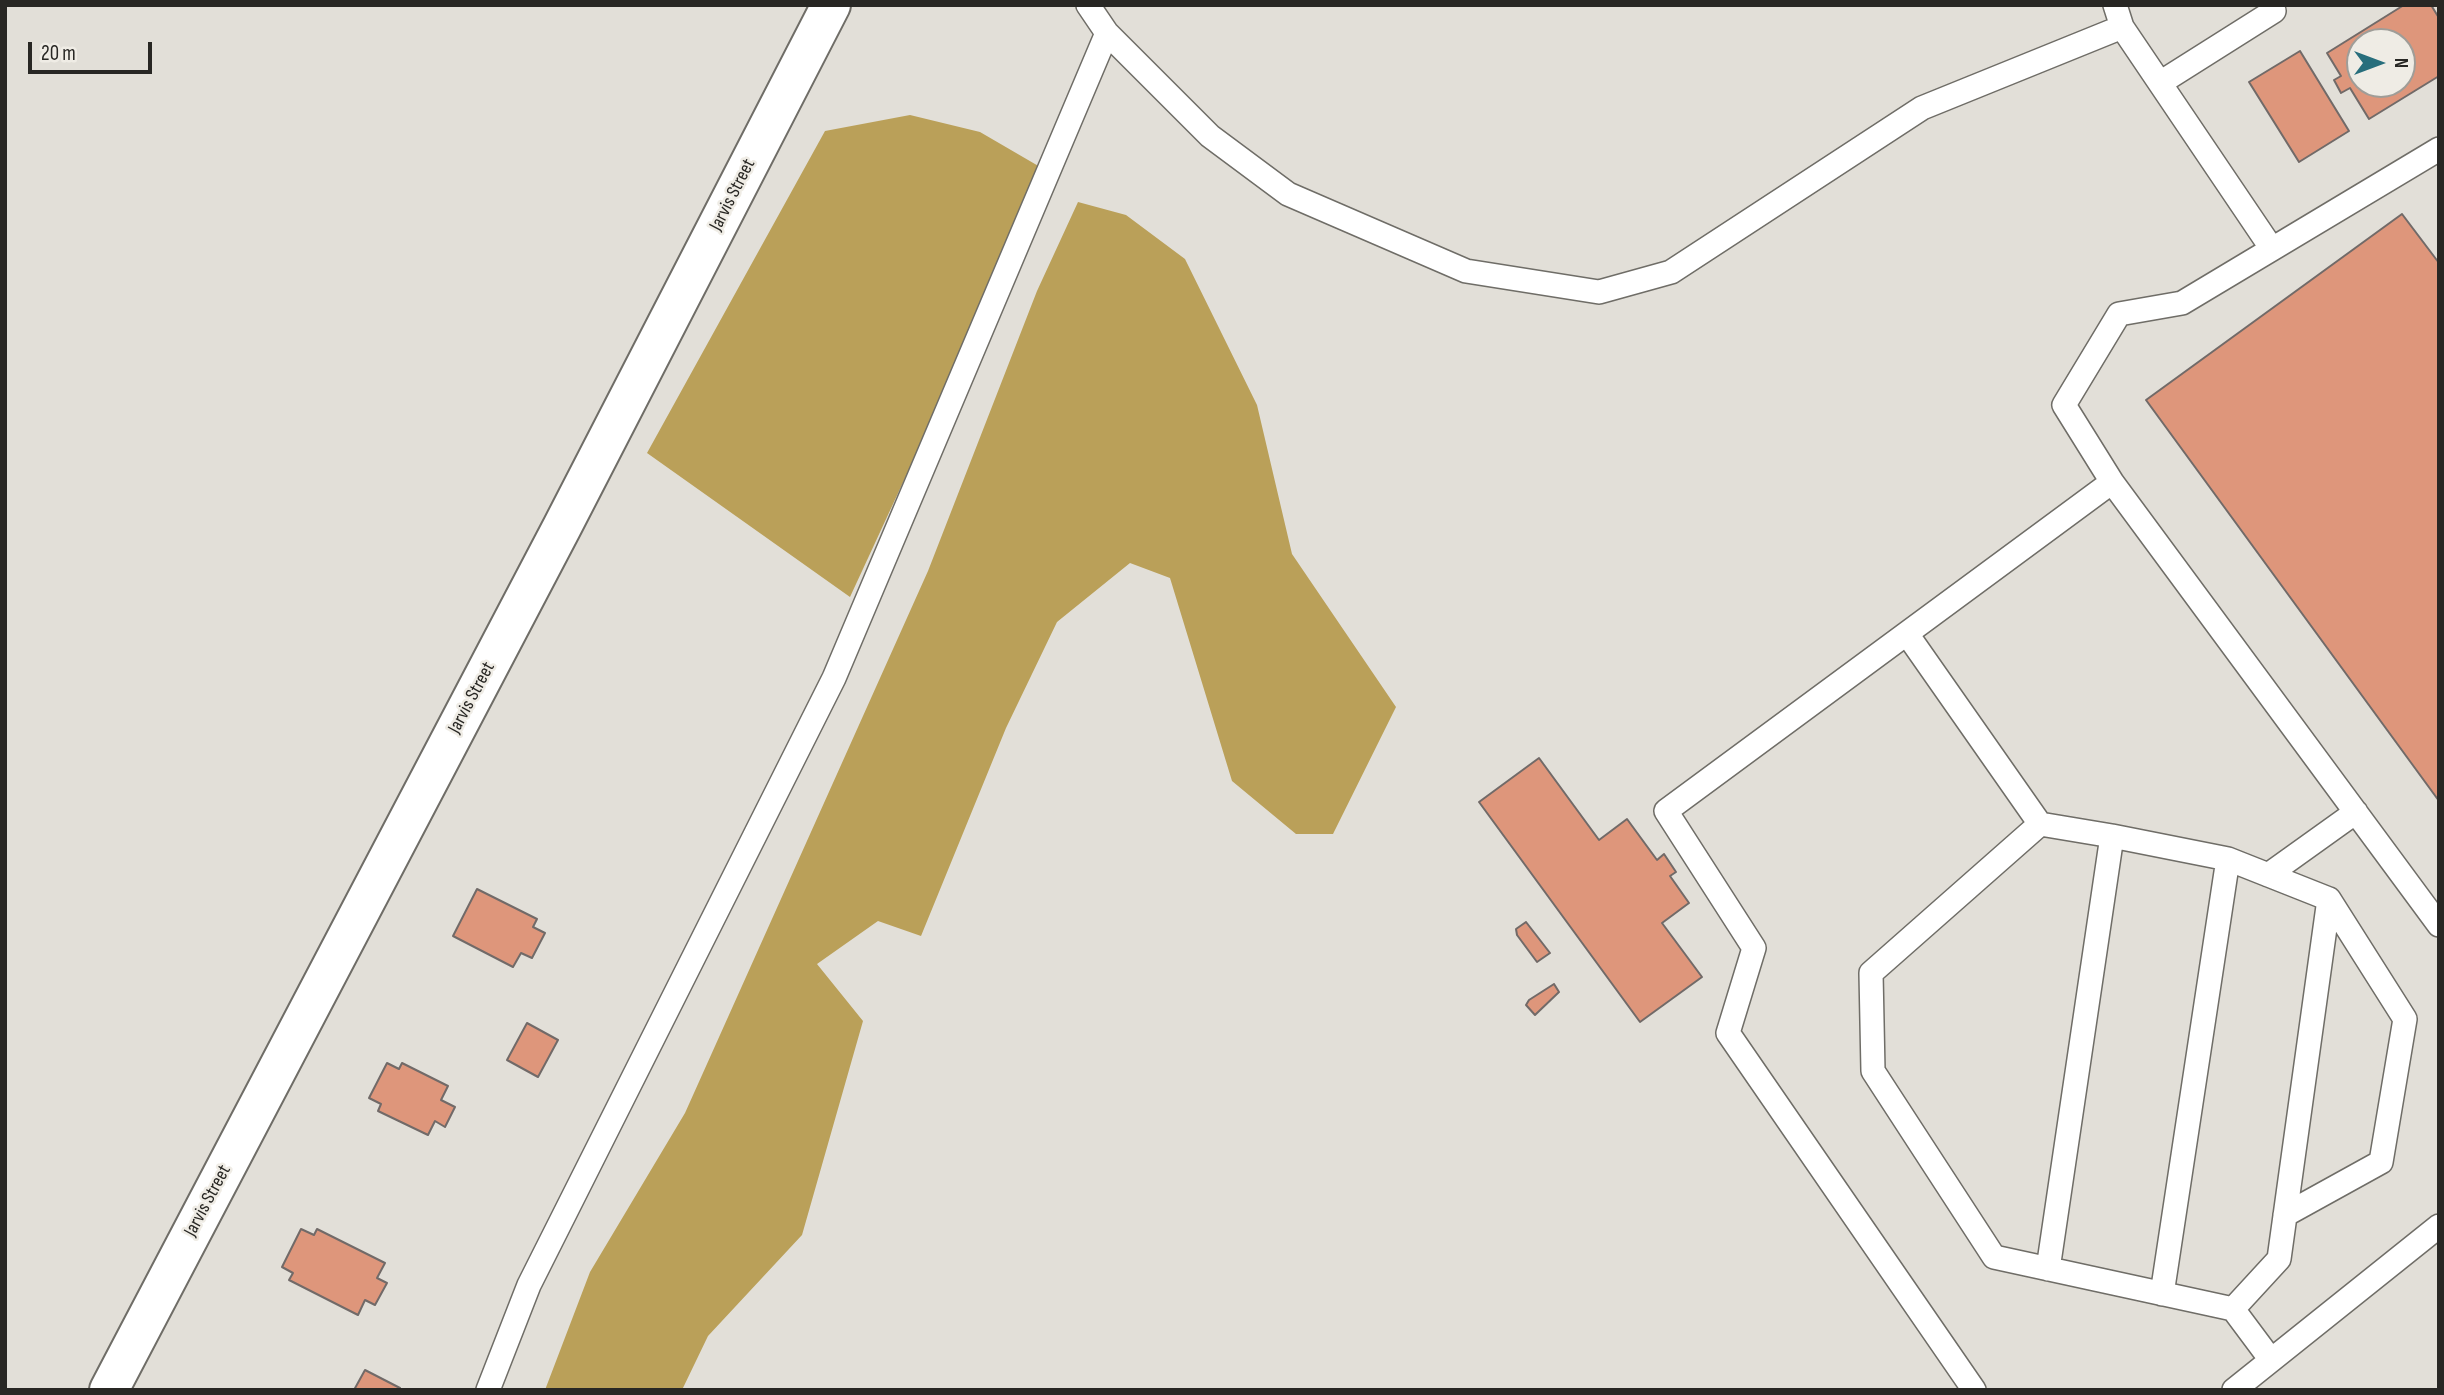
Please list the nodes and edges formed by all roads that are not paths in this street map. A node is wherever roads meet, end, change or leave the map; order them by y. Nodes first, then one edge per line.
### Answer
1 (831, 5) edge
2 (1088, 5) edge
3 (2274, 12) dead end
4 (2119, 16) edge
5 (1107, 33) junction
6 (2160, 83) junction
7 (2439, 149) edge
8 (2272, 249) junction
9 (2112, 482) junction
10 (1907, 634) junction
11 (2356, 812) junction
12 (2040, 824) junction
13 (2112, 836) junction
14 (2228, 859) junction
15 (2268, 875) junction
16 (2329, 898) junction
17 (2439, 925) edge
18 (2285, 1215) junction
19 (2439, 1226) edge
20 (2048, 1269) junction
21 (2162, 1294) junction
22 (2233, 1309) junction
23 (2272, 1360) junction
24 (109, 1390) edge
25 (488, 1390) edge
26 (1974, 1390) edge
27 (2234, 1390) edge

1 - 24 street, Jarvis Street
2 - 5 lane
3 - 6 lane
4 - 5 lane
4 - 6 lane
5 - 25 lane
6 - 8 lane
7 - 8 lane
8 - 9 lane
9 - 10 lane
9 - 11 lane
10 - 12 lane
10 - 26 lane
11 - 15 lane
11 - 17 lane
12 - 13 lane
12 - 20 lane
13 - 14 lane
13 - 20 lane
14 - 15 lane
14 - 21 lane
15 - 16 lane
16 - 18 lane
16 - 18 lane
18 - 22 lane
19 - 23 lane
20 - 21 lane
21 - 22 lane
22 - 23 lane
23 - 27 lane

